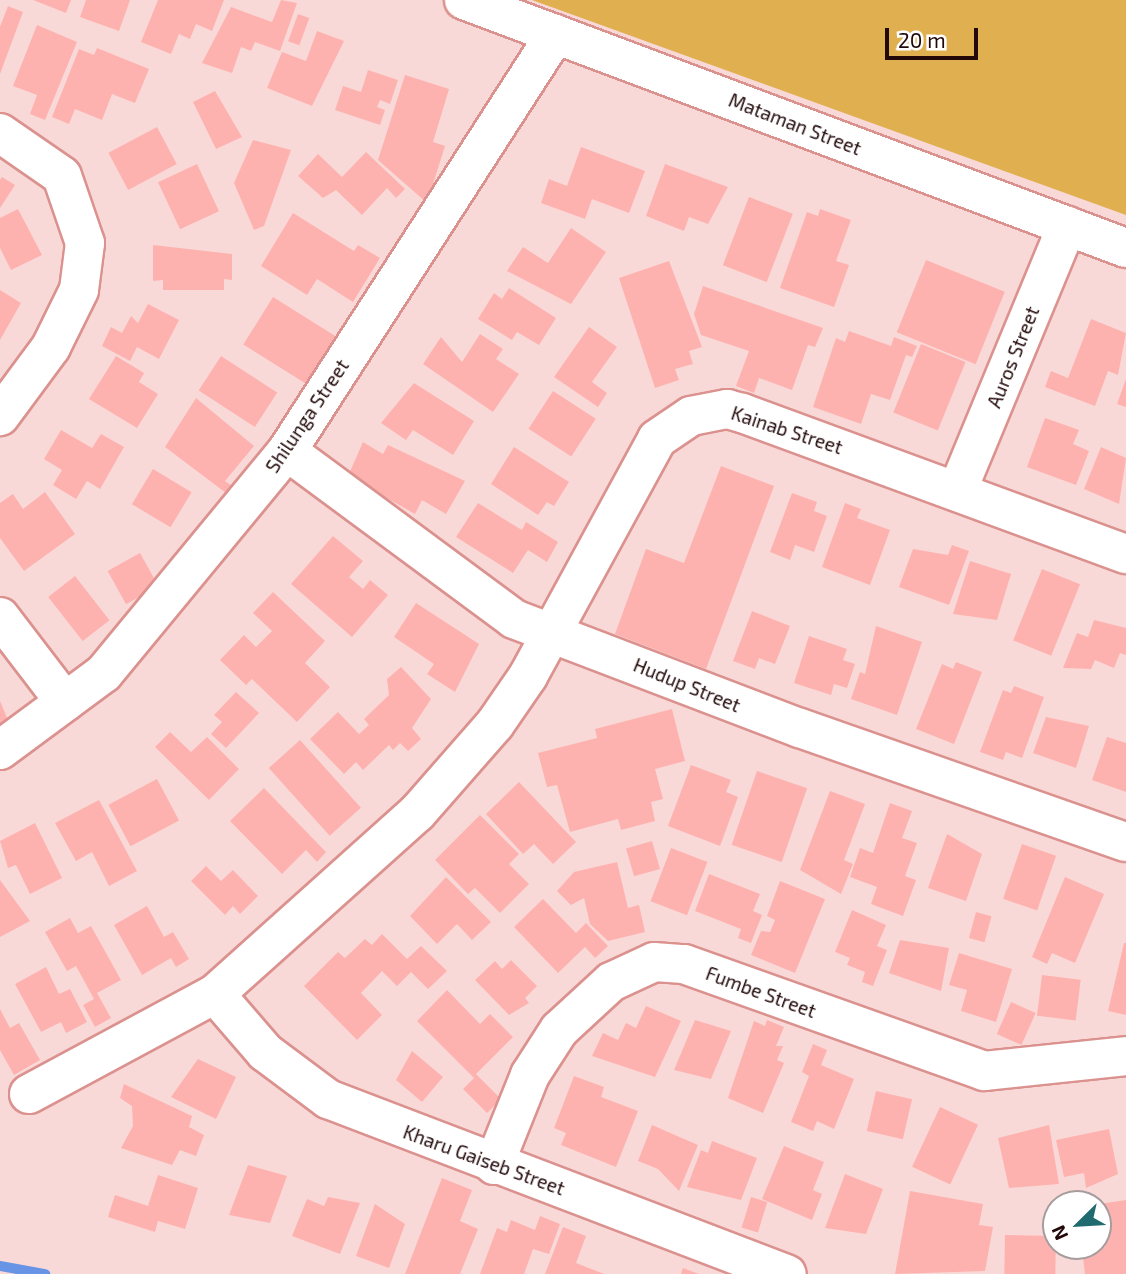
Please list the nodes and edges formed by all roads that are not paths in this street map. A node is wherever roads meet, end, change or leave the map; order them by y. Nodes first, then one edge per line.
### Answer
1 (464, 0) edge
2 (556, 34) junction
3 (0, 133) edge
4 (1067, 226) junction
5 (1126, 248) edge
6 (0, 416) edge
7 (287, 452) junction
8 (958, 489) junction
9 (1126, 554) edge
10 (0, 617) edge
11 (552, 630) junction
12 (65, 702) junction
13 (0, 750) edge
14 (1126, 842) edge
15 (215, 994) junction
16 (1126, 1056) edge
17 (29, 1094) dead end
18 (494, 1165) junction
19 (788, 1274) edge

1 - 2 street, Mataman Street
2 - 4 street, Mataman Street
2 - 7 street, Shilunga Street
3 - 6 street
4 - 5 street, Mataman Street
4 - 8 street, Auros Street
7 - 11 street, Hudup Street
7 - 12 street, Shilunga Street
8 - 9 street, Kainab Street
8 - 11 street, Kainab Street
10 - 12 street
11 - 14 street, Hudup Street
11 - 15 street, Kainab Street
12 - 13 street, Shilunga Street
15 - 17 street, Kainab Street
15 - 18 street, Kharu Gaiseb Street
16 - 18 street, Fumbe Street
18 - 19 street, Kharu Gaiseb Street

